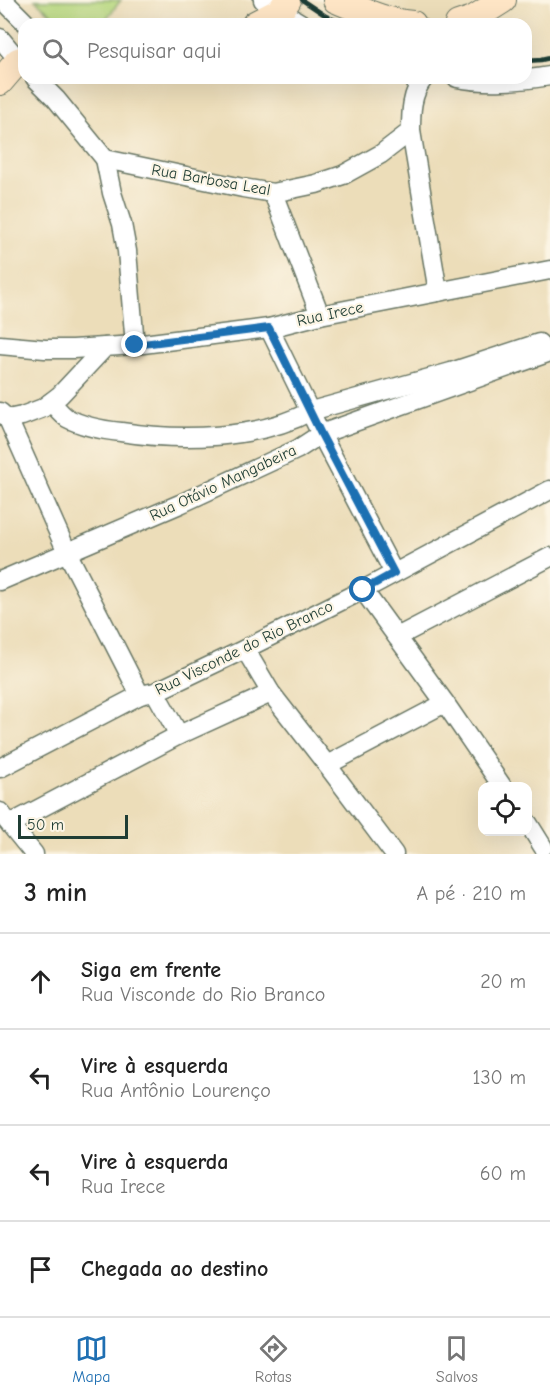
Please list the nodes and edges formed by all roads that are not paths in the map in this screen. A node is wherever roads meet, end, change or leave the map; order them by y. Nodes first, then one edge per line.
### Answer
1 (3, 0) edge
2 (336, 0) edge
3 (503, 0) edge
4 (277, 4) edge
5 (21, 18) edge
6 (262, 18) edge
7 (294, 18) edge
8 (383, 18) edge
9 (475, 18) edge
10 (0, 38) edge
11 (18, 58) edge
12 (18, 70) edge
13 (550, 76) edge
14 (532, 78) edge
15 (0, 82) edge
16 (42, 84) edge
17 (420, 84) edge
18 (411, 131) junction
19 (105, 159) junction
20 (273, 193) junction
21 (550, 270) edge
22 (438, 292) junction
23 (320, 315) junction
24 (269, 328) junction
25 (550, 339) edge
26 (0, 345) edge
27 (135, 345) junction
28 (105, 347) junction
29 (550, 352) edge
30 (51, 402) junction
31 (311, 411) junction
32 (4, 416) edge
33 (321, 434) junction
34 (550, 490) edge
35 (67, 552) junction
36 (550, 557) edge
37 (394, 573) junction
38 (0, 581) edge
39 (363, 590) junction
40 (397, 637) junction
41 (245, 649) junction
42 (271, 693) junction
43 (147, 694) junction
44 (445, 703) junction
45 (179, 735) junction
46 (327, 765) junction
47 (0, 768) edge
48 (499, 782) edge
49 (5, 818) edge
50 (532, 831) edge
51 (542, 847) edge
52 (34, 854) edge
53 (394, 854) edge

1 - 5 street
2 - 8 street
3 - 9 street
4 - 6 street
4 - 7 street
10 - 11 street
12 - 15 street
13 - 14 street
16 - 19 street
17 - 18 street
18 - 20 street, Rua Barbosa Leal
18 - 22 street
19 - 20 street, Rua Barbosa Leal
19 - 27 street
20 - 23 street
21 - 22 street, Rua Irece
22 - 23 street, Rua Irece
23 - 24 street, Rua Irece
24 - 27 street, Rua Irece
24 - 31 street
25 - 31 street, Rua Otávio Mangabeira
26 - 28 street, Rua Irece
27 - 28 street, Rua Irece
28 - 30 street
29 - 33 street, Rua Otávio Mangabeira
30 - 31 street, Rua Otávio Mangabeira
30 - 32 street
31 - 33 street
32 - 35 street
33 - 35 street, Rua Otávio Mangabeira
33 - 37 street
34 - 37 street, Rua Visconde do Rio Branco
35 - 38 street, Rua Otávio Mangabeira
35 - 43 street
36 - 40 street
37 - 39 street, Rua Visconde do Rio Branco
39 - 40 street
39 - 41 street, Rua Visconde do Rio Branco
40 - 44 street
41 - 42 street
41 - 43 street, Rua Visconde do Rio Branco
42 - 45 street
42 - 46 street
43 - 45 street
43 - 47 street, Rua Visconde do Rio Branco
44 - 46 street
44 - 48 street
45 - 49 street
46 - 53 street
49 - 52 street
50 - 51 street

